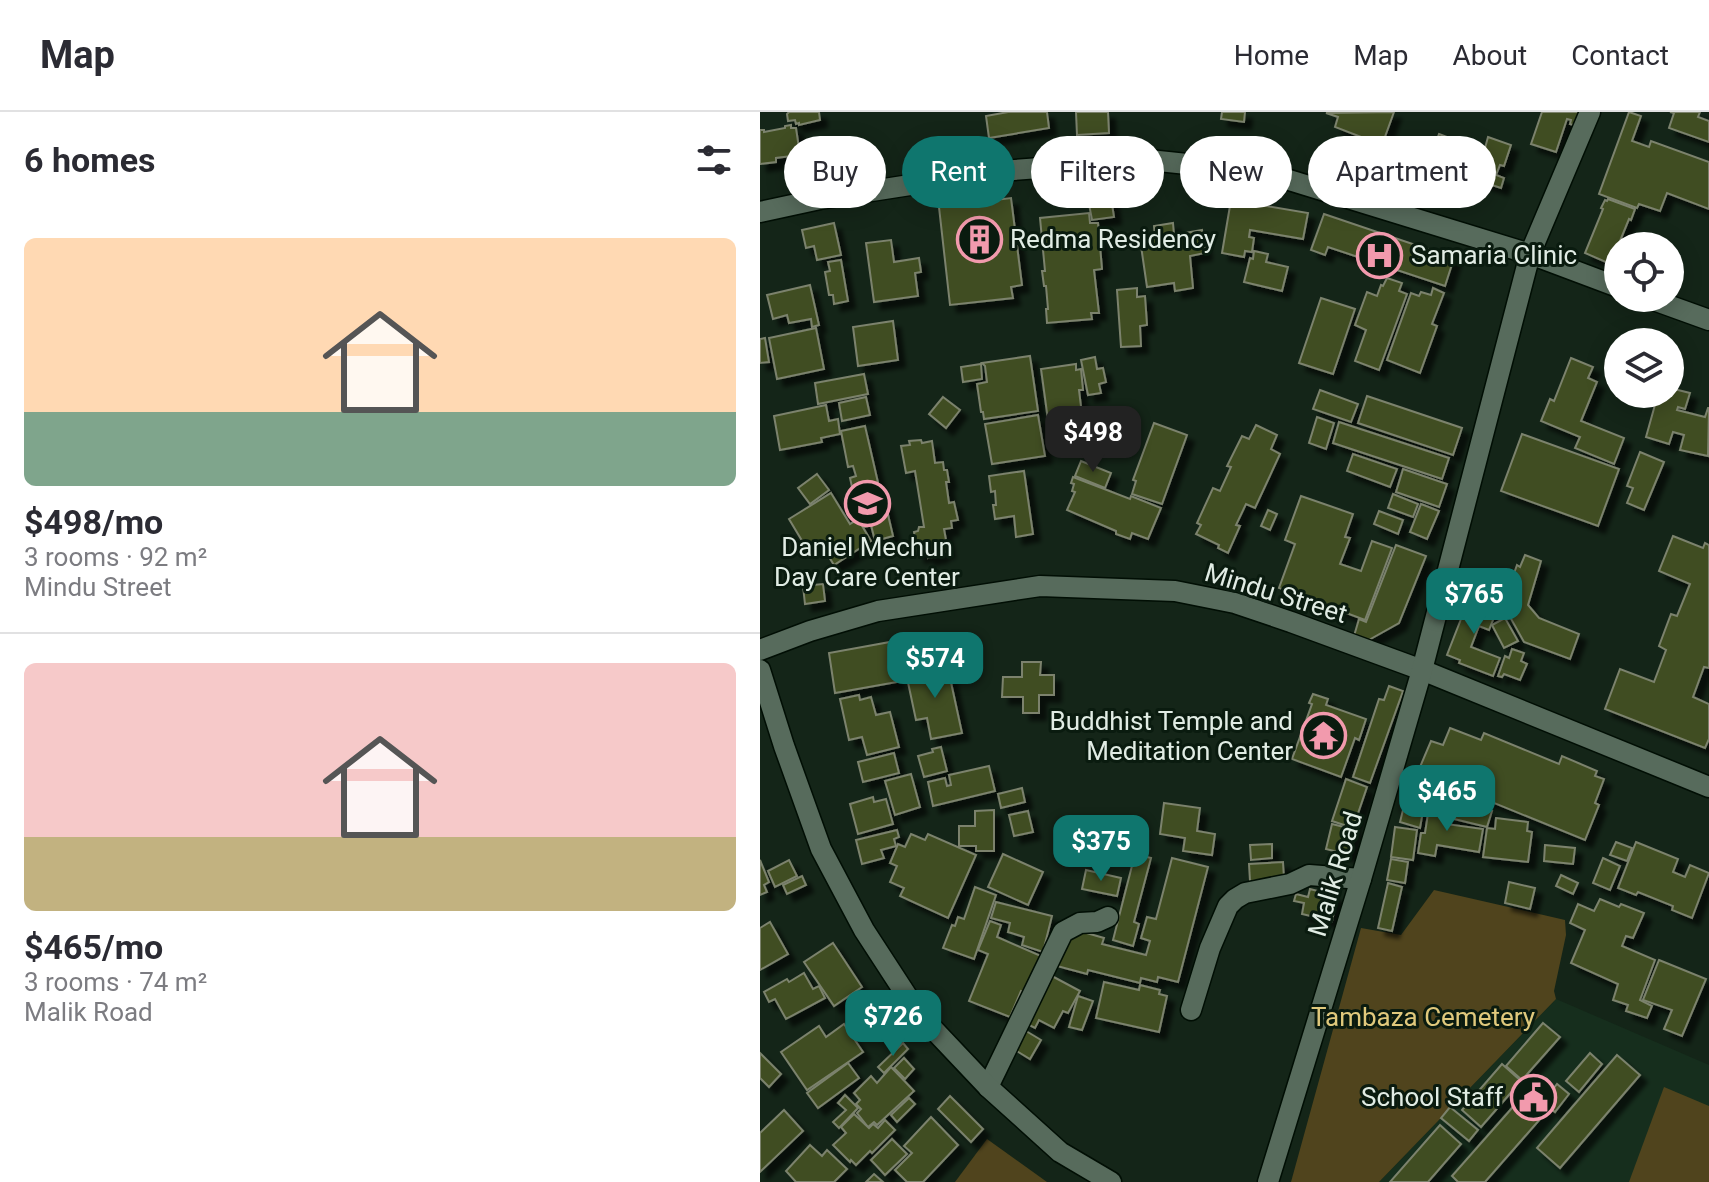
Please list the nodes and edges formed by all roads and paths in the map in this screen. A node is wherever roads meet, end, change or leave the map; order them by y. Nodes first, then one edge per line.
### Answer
1 (1590, 112) edge
2 (760, 212) edge
3 (1530, 254) junction
4 (1604, 282) edge
5 (1684, 311) edge
6 (1709, 320) edge
7 (760, 650) edge
8 (760, 670) edge
9 (1422, 670) junction
10 (1709, 787) edge
11 (1361, 879) junction
12 (1108, 917) dead end
13 (1191, 1010) dead end
14 (988, 1087) junction
15 (1111, 1182) edge
16 (1268, 1182) edge

1 - 3 street, Malik Road
2 - 3 street
3 - 4 street
3 - 9 street, Malik Road
5 - 6 street
7 - 9 street, Mindu Street
8 - 14 street
9 - 10 street, Mindu Street
9 - 11 street, Malik Road
11 - 13 street
11 - 16 street, Malik Road
12 - 14 street
14 - 15 street

